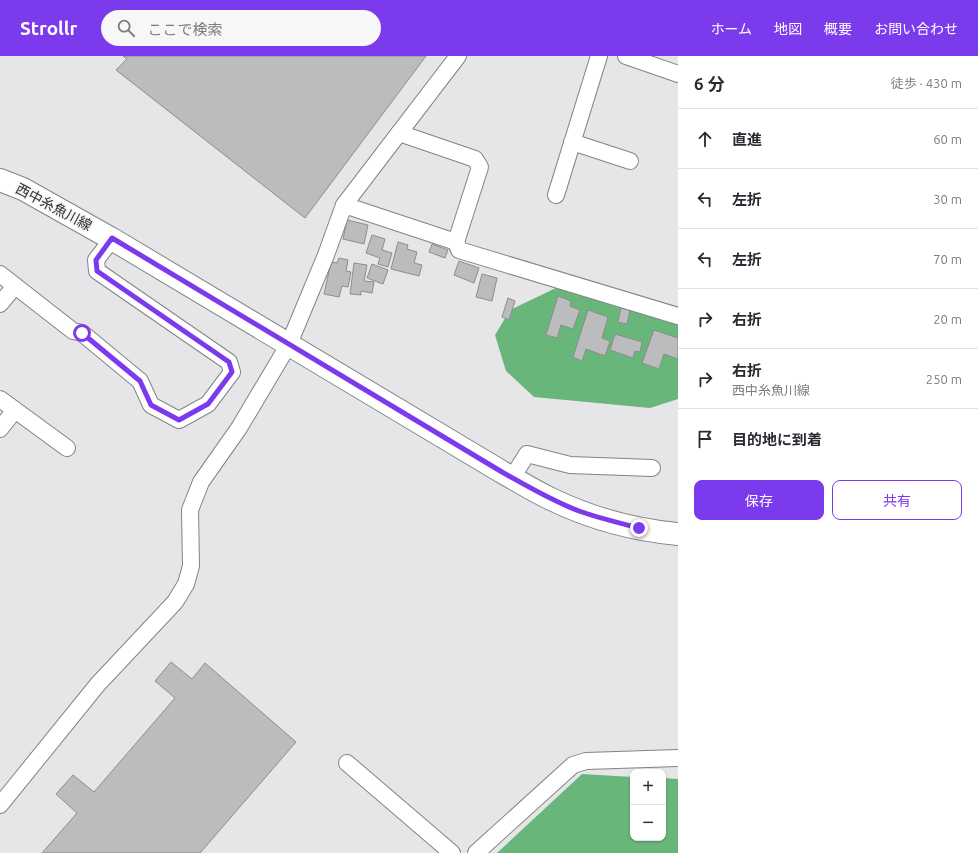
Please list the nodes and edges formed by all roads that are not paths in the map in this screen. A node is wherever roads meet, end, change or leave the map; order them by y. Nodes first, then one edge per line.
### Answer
1 (458, 56) edge
2 (599, 56) edge
3 (626, 56) edge
4 (678, 74) edge
5 (399, 133) junction
6 (572, 142) junction
7 (630, 161) dead end
8 (0, 180) edge
9 (556, 195) dead end
10 (344, 205) junction
11 (112, 238) junction
12 (456, 242) junction
13 (0, 274) edge
14 (15, 286) junction
15 (0, 304) edge
16 (678, 316) edge
17 (289, 344) junction
18 (0, 399) edge
19 (15, 410) junction
20 (0, 429) edge
21 (67, 448) dead end
22 (652, 468) dead end
23 (512, 478) junction
24 (678, 534) edge
25 (678, 758) edge
26 (347, 763) dead end
27 (0, 805) edge
28 (452, 853) edge
29 (476, 853) edge

1 - 5 street
2 - 6 street
3 - 4 street
5 - 10 street
5 - 12 street
6 - 7 street
6 - 9 street
8 - 11 main road, 西中糸魚川線
10 - 12 street
10 - 17 street
11 - 14 street
11 - 17 main road, 西中糸魚川線
12 - 16 street
13 - 14 street
14 - 15 street
17 - 23 main road, 西中糸魚川線
17 - 27 street
18 - 19 street
19 - 20 street
19 - 21 street
22 - 23 street
23 - 24 main road, 西中糸魚川線
25 - 29 street
26 - 28 street

